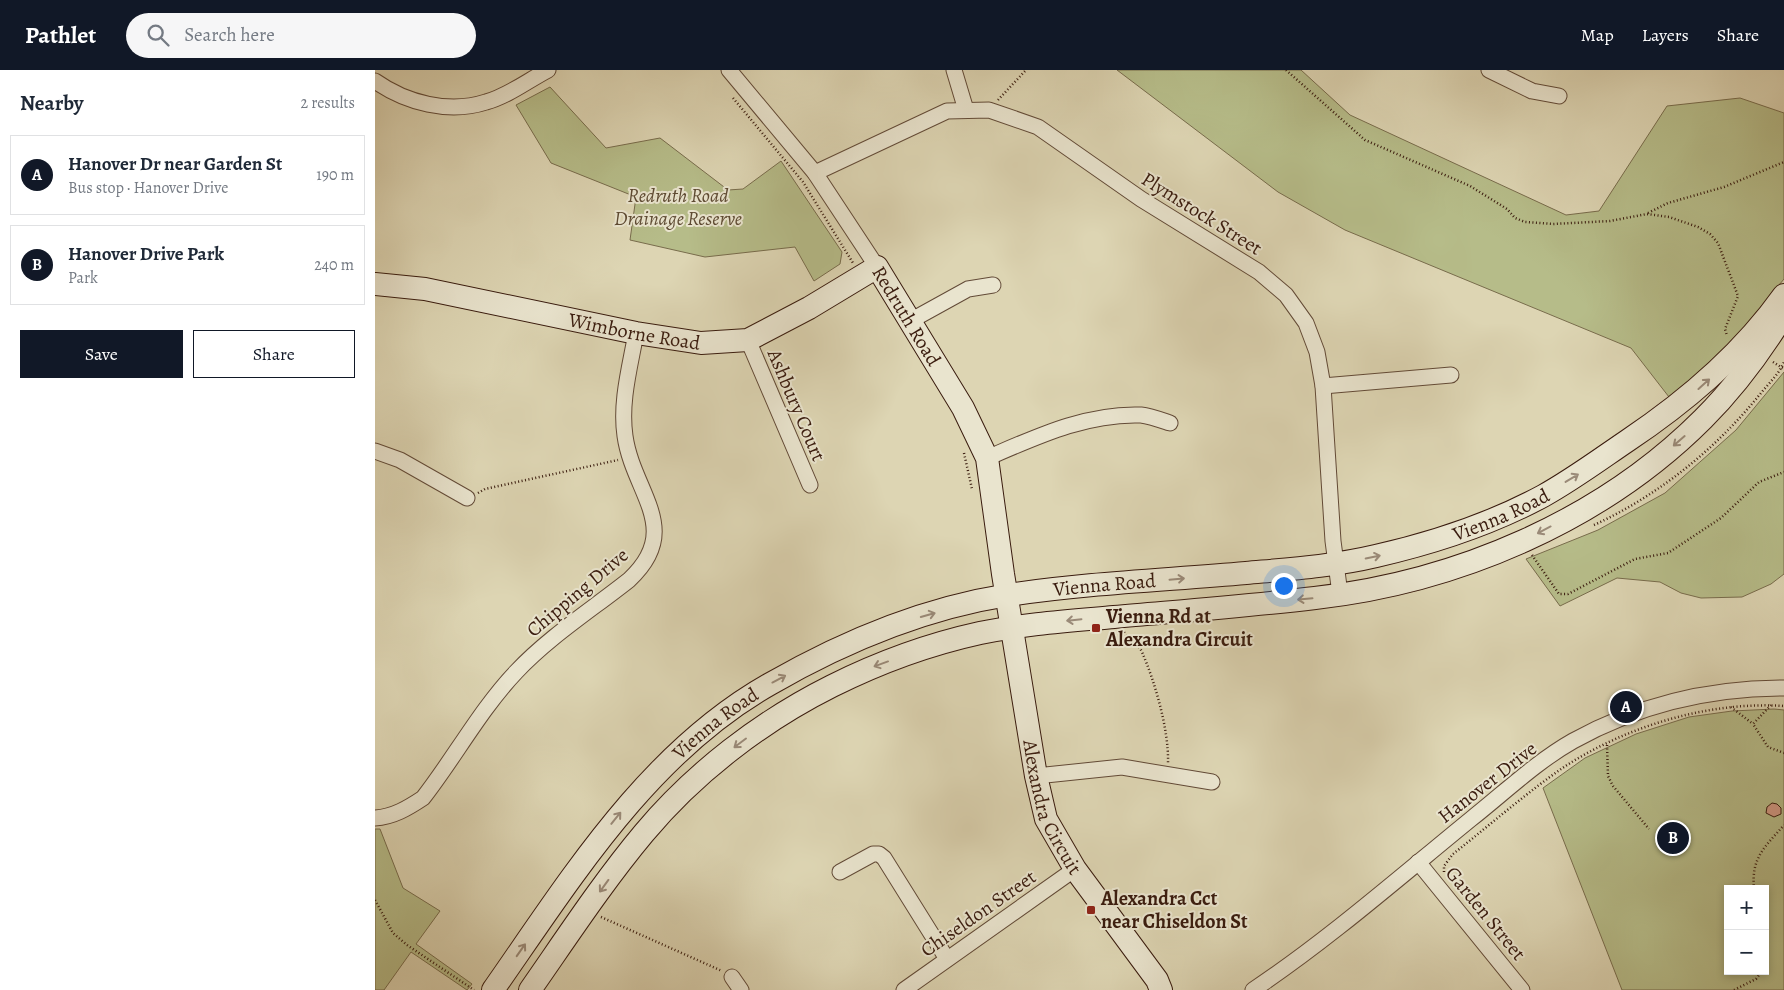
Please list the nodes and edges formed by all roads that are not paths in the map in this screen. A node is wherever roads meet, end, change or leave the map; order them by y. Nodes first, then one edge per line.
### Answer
1 (546, 70) edge
2 (729, 70) edge
3 (954, 70) edge
4 (1489, 70) edge
5 (375, 81) edge
6 (1559, 96) dead end
7 (966, 110) junction
8 (815, 173) junction
9 (870, 271) junction
10 (375, 284) edge
11 (993, 284) dead end
12 (1784, 295) edge
13 (1784, 314) edge
14 (910, 322) junction
15 (636, 333) junction
16 (748, 340) junction
17 (1451, 376) dead end
18 (1323, 386) junction
19 (1170, 423) dead end
20 (375, 451) edge
21 (987, 458) junction
22 (810, 485) dead end
23 (467, 498) road end
24 (1337, 563) junction
25 (1340, 594) junction
26 (1006, 596) junction
27 (1012, 628) junction
28 (1784, 688) edge
29 (1036, 776) junction
30 (1212, 782) dead end
31 (375, 818) edge
32 (1418, 862) junction
33 (1075, 869) junction
34 (840, 872) dead end
35 (947, 959) junction
36 (732, 977) road end
37 (493, 990) edge
38 (530, 990) edge
39 (741, 990) edge
40 (904, 990) edge
41 (1161, 990) edge
42 (1253, 990) edge
43 (1522, 990) edge

1 - 5 street
2 - 8 street, Redruth Road
3 - 7 street
4 - 6 street
7 - 8 street, Plymstock Street
7 - 18 street, Plymstock Street
8 - 9 street, Redruth Road
9 - 14 main road, Redruth Road
9 - 16 main road, Wimborne Road
10 - 15 main road, Wimborne Road
11 - 14 street
24 -> 12 main road, Vienna Road
13 -> 25 main road, Vienna Road
14 - 21 main road, Redruth Road
15 - 16 main road, Wimborne Road
15 - 31 street, Chipping Drive
16 - 22 street, Ashbury Court
17 - 18 street
18 - 24 street, Plymstock Street
19 - 21 street
20 - 23 street
21 - 26 main road, Redruth Road
24 - 25 street, Plymstock Street
26 -> 24 main road, Vienna Road
25 -> 27 main road, Vienna Road
26 - 27 main road, Alexandra Circuit
37 -> 26 main road, Vienna Road
27 - 29 main road, Alexandra Circuit
27 -> 38 main road, Vienna Road
28 - 32 street, Hanover Drive
29 - 30 street
29 - 33 main road, Alexandra Circuit
32 - 42 street, Hanover Drive
32 - 43 street, Garden Street
33 - 35 street, Chiseldon Street
33 - 41 main road, Alexandra Circuit
34 - 35 street
35 - 40 street, Chiseldon Street
36 - 39 street

